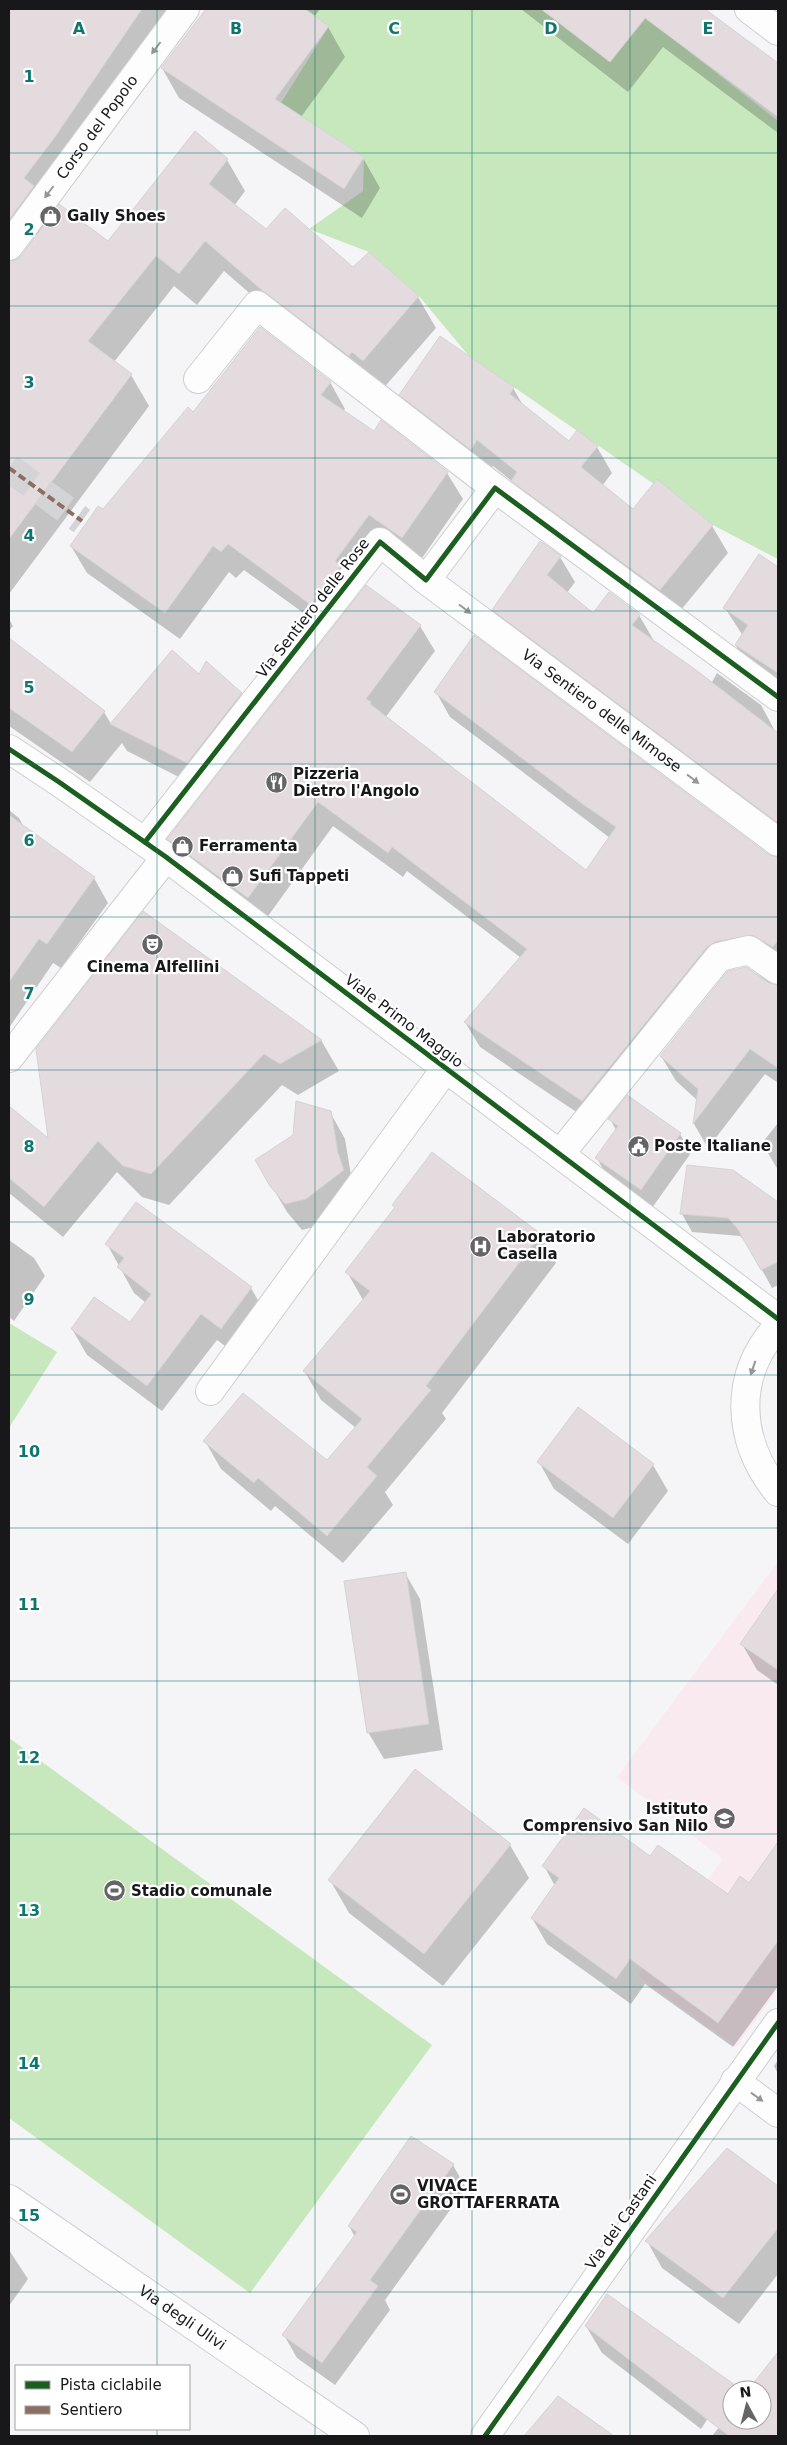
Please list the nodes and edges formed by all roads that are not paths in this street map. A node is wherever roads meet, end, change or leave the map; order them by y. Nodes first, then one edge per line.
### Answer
1 (185, 9) edge
2 (749, 9) edge
3 (778, 31) edge
4 (9, 246) edge
5 (198, 379) dead end
6 (495, 488) junction
7 (426, 580) junction
8 (778, 697) edge
9 (9, 749) edge
10 (778, 842) edge
11 (155, 849) junction
12 (778, 970) edge
13 (9, 1058) edge
14 (446, 1068) junction
15 (560, 1154) junction
16 (778, 1319) edge
17 (778, 1326) edge
18 (210, 1391) dead end
19 (778, 1492) edge
20 (778, 2023) edge
21 (735, 2082) junction
22 (778, 2113) edge
23 (9, 2199) edge
24 (355, 2436) edge
25 (485, 2436) edge

1 -> 4 street, Corso del Popolo
2 - 3 street
5 - 6 street
6 - 7 street
6 - 8 street
7 -> 10 street, Via Sentiero delle Mimose
7 - 11 street, Via Sentiero delle Rose
9 - 11 street, Viale Primo Maggio
11 - 13 street
11 - 14 street, Viale Primo Maggio
12 - 15 street
14 - 15 street, Viale Primo Maggio
14 - 18 street
15 - 16 street, Viale Primo Maggio
17 -> 19 street
20 - 21 street, Via dei Castani
21 -> 22 street
21 - 25 street, Via dei Castani
23 - 24 street, Via degli Ulivi

